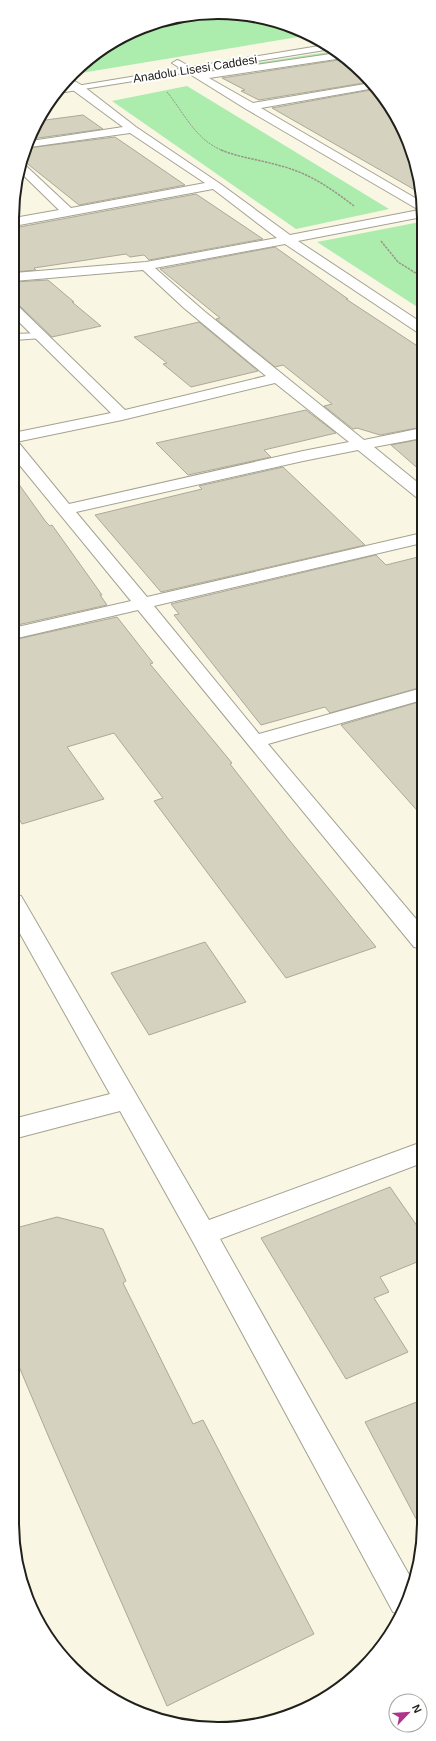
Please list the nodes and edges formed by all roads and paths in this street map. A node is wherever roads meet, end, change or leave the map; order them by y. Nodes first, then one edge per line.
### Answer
1 (311, 42) edge
2 (321, 48) edge
3 (334, 57) edge
4 (177, 63) junction
5 (188, 70) junction
6 (153, 76) junction
7 (199, 76) junction
8 (72, 84) edge
9 (368, 87) edge
10 (250, 107) junction
11 (132, 129) junction
12 (34, 143) edge
13 (25, 171) edge
14 (215, 185) junction
15 (417, 204) edge
16 (68, 212) junction
17 (417, 214) edge
18 (19, 221) edge
19 (367, 224) junction
20 (288, 240) junction
21 (146, 266) junction
22 (417, 274) edge
23 (19, 276) edge
24 (19, 315) edge
25 (417, 326) edge
26 (40, 336) junction
27 (19, 337) edge
28 (277, 378) junction
29 (122, 415) junction
30 (417, 434) edge
31 (19, 437) edge
32 (361, 444) junction
33 (19, 452) edge
34 (417, 490) edge
35 (65, 510) junction
36 (417, 539) edge
37 (144, 604) junction
38 (19, 633) edge
39 (417, 695) edge
40 (255, 741) junction
41 (19, 911) edge
42 (417, 935) edge
43 (127, 1100) junction
44 (19, 1127) edge
45 (417, 1154) edge
46 (203, 1234) junction
47 (403, 1596) edge

1 - 4 street, Anadolu Lisesi Caddesi
2 - 5 street, Anadolu Lisesi Caddesi
3 - 7 street
4 - 5 street
4 - 8 street, Anadolu Lisesi Caddesi
5 - 6 street, Anadolu Lisesi Caddesi
5 - 7 street
6 - 8 street, Anadolu Lisesi Caddesi
6 - 19 path
7 - 10 street
8 - 11 street
9 - 10 street
10 - 15 street
11 - 12 street
11 - 14 street
13 - 16 street
14 - 16 street
14 - 20 street
16 - 18 street
17 - 19 street
19 - 20 street
19 - 22 path
20 - 21 street
20 - 25 street
21 - 23 street
21 - 28 street
24 - 26 street
26 - 27 lane
26 - 29 street
28 - 29 street
28 - 32 street
29 - 31 street
30 - 32 street
32 - 34 street
32 - 35 street
33 - 35 street
35 - 37 street
36 - 37 street
37 - 38 street
37 - 40 street
39 - 40 street
40 - 42 street
41 - 43 street
43 - 44 street
43 - 46 street
45 - 46 street
46 - 47 street

